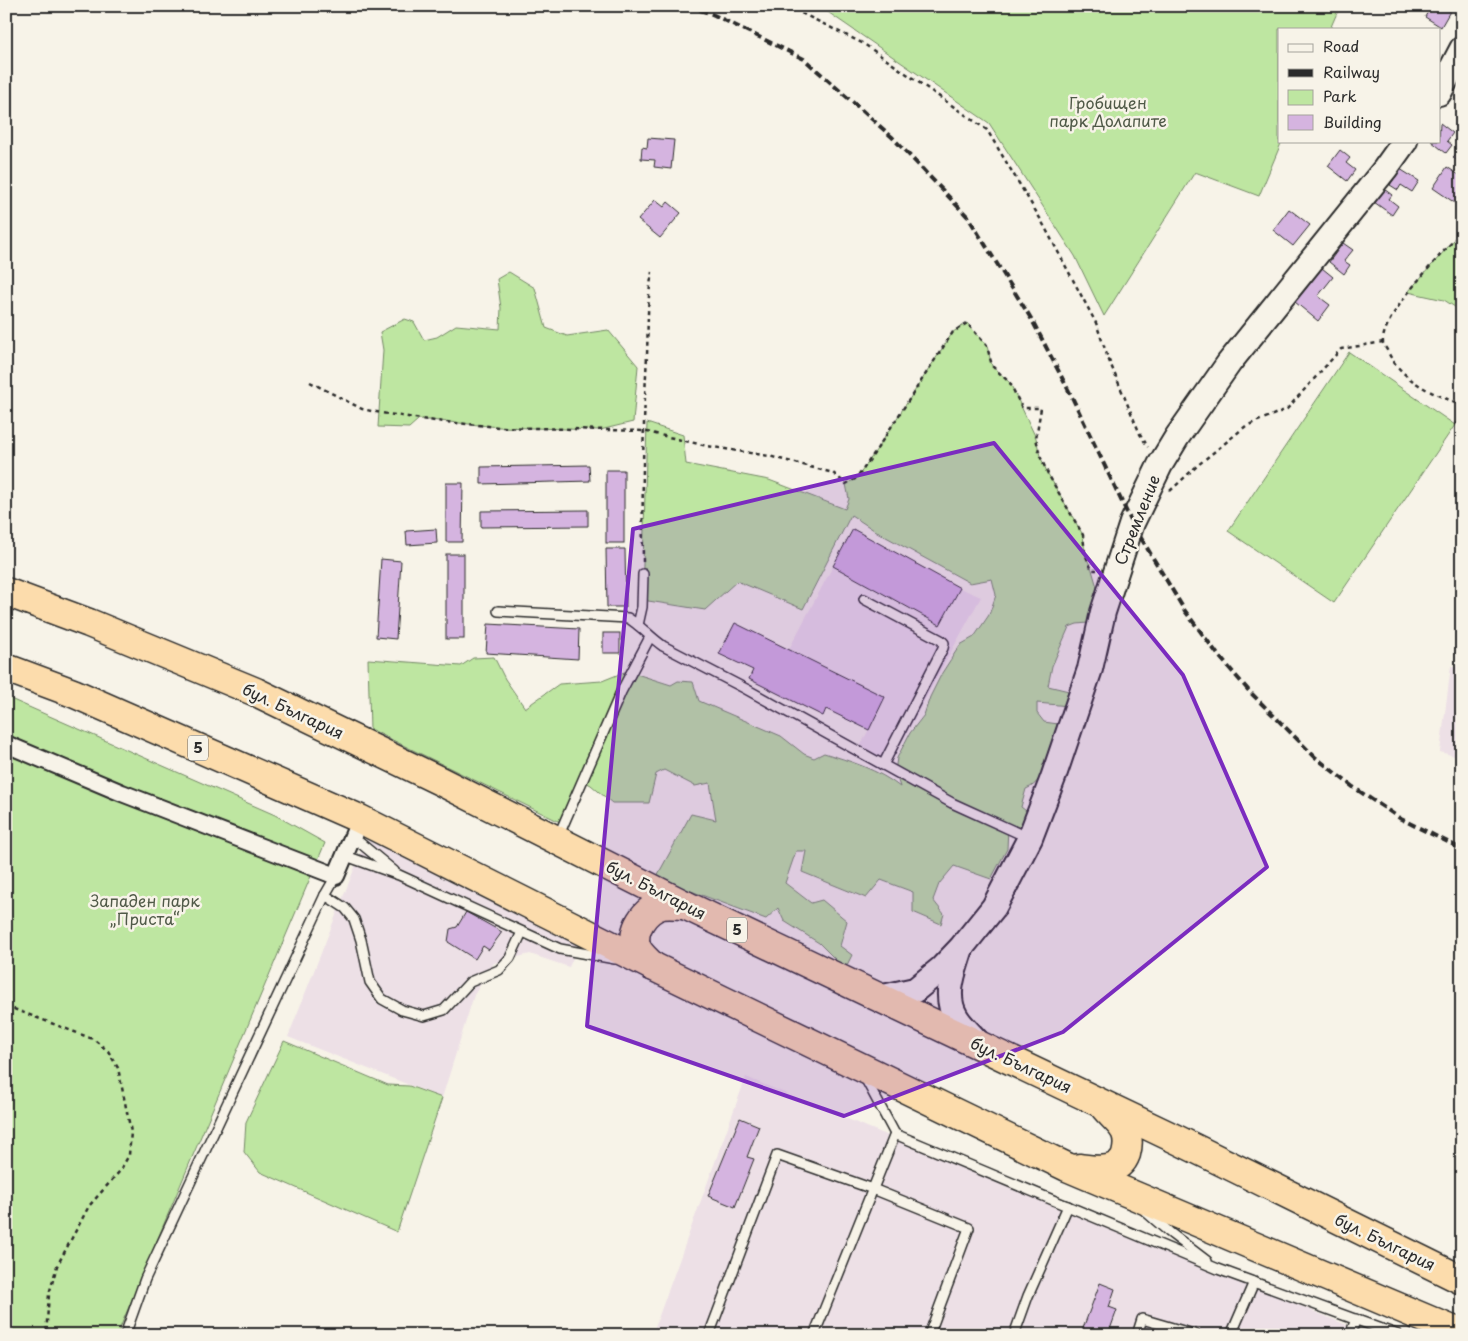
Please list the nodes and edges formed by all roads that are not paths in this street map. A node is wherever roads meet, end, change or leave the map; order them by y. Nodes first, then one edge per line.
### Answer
1 (1462, 49) edge
2 (1440, 91) edge
3 (1404, 142) edge
4 (643, 574) road end
5 (6, 592) edge
6 (864, 599) dead end
7 (498, 611) dead end
8 (638, 624) junction
9 (650, 637) junction
10 (6, 668) edge
11 (6, 744) edge
12 (883, 765) junction
13 (357, 828) junction
14 (1030, 838) junction
15 (557, 840) junction
16 (346, 856) junction
17 (399, 875) junction
18 (336, 876) junction
19 (325, 895) junction
20 (685, 905) junction
21 (522, 932) junction
22 (961, 948) junction
23 (652, 966) junction
24 (878, 998) junction
25 (982, 1047) junction
26 (858, 1066) junction
27 (1100, 1103) junction
28 (895, 1134) junction
29 (1067, 1167) junction
30 (872, 1189) junction
31 (1121, 1190) junction
32 (1068, 1206) junction
33 (1218, 1269) junction
34 (1462, 1280) edge
35 (1254, 1282) junction
36 (1356, 1320) junction
37 (1462, 1334) edge
38 (125, 1335) edge
39 (709, 1335) edge
40 (814, 1335) edge
41 (929, 1335) edge
42 (1014, 1335) edge
43 (1137, 1335) edge
44 (1197, 1335) edge
45 (1232, 1335) edge
46 (1350, 1335) edge
47 (1398, 1335) edge

1 - 2 street
3 - 14 street, Стремление
4 - 8 lane
5 - 15 highway, бул. България / 5
6 - 12 lane
7 - 8 lane
8 - 9 lane
9 - 12 lane
9 - 15 lane
10 - 13 highway, 5
11 - 18 street
12 - 14 lane
13 - 16 street
13 - 17 lane
13 - 23 highway, 5
14 - 22 street, Стремление
15 - 20 highway, бул. България / 5
16 - 17 lane
16 - 18 street
17 - 21 lane
18 - 19 lane
19 - 21 lane
19 - 38 lane
20 - 23 highway
20 - 24 highway, бул. България / 5
21 - 23 lane
22 - 24 street, Стремление
22 - 25 street
23 - 26 highway, 5
24 - 25 highway, бул. България / 5
25 - 27 highway, бул. България / 5
26 - 28 lane
26 - 29 highway, 5
27 - 29 highway
27 - 34 highway, бул. България / 5
28 - 30 lane
28 - 32 lane
29 - 31 highway, 5
30 - 39 lane
30 - 40 lane
30 - 41 lane
31 - 33 lane
31 - 37 highway, 5
32 - 33 lane
32 - 42 lane
33 - 35 lane
35 - 36 lane
35 - 45 lane
36 - 46 lane
36 - 47 lane
43 - 44 lane

